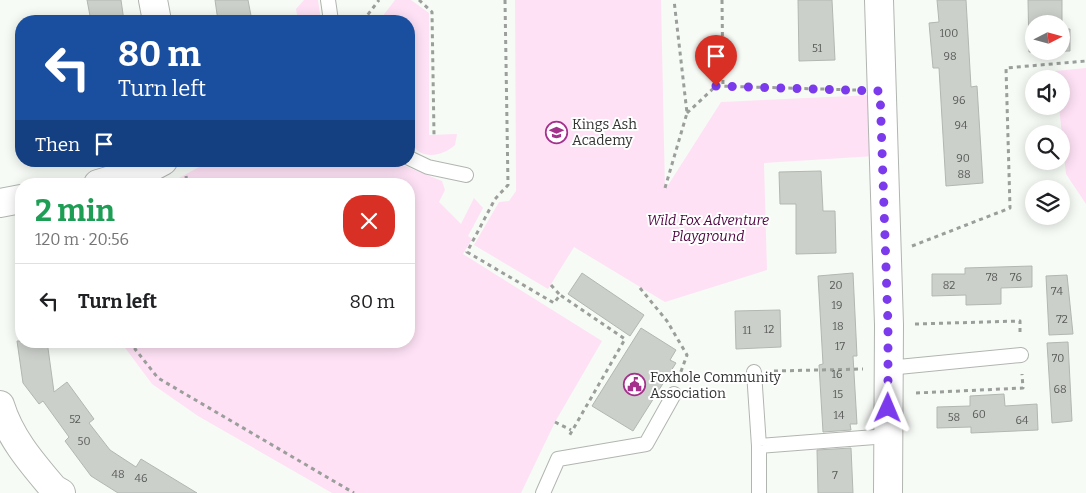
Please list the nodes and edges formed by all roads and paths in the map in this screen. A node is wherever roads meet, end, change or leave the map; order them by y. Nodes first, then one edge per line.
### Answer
1 (153, 0) edge
2 (328, 0) edge
3 (379, 0) edge
4 (419, 0) edge
5 (506, 0) edge
6 (674, 0) edge
7 (722, 0) edge
8 (879, 0) edge
9 (156, 15) edge
10 (330, 15) edge
11 (368, 15) edge
12 (1086, 61) edge
13 (723, 86) junction
14 (880, 91) junction
15 (687, 112) junction
16 (434, 135) dead end
17 (415, 161) edge
18 (152, 167) edge
19 (466, 175) dead end
20 (118, 178) edge
21 (665, 188) dead end
22 (15, 200) edge
23 (0, 203) edge
24 (886, 256) junction
25 (551, 285) dead end
26 (640, 288) dead end
27 (560, 295) junction
28 (136, 348) edge
29 (1021, 356) dead end
30 (888, 368) junction
31 (754, 372) joint
32 (674, 394) joint
33 (0, 405) edge
34 (555, 422) dead end
35 (571, 430) junction
36 (888, 436) junction
37 (759, 446) junction
38 (558, 459) junction
39 (62, 493) edge
40 (354, 493) edge
41 (542, 493) edge
42 (759, 493) edge
43 (888, 493) edge

1 - 9 street
2 - 10 lane
3 - 11 path
4 - 16 path
5 - 27 path
6 - 15 path
7 - 13 path
8 - 14 street
12 - 24 path
13 - 14 path
13 - 15 path
14 - 24 street
15 - 21 path
17 - 19 lane
18 - 20 street
22 - 23 street
24 - 30 street
25 - 27 path
26 - 32 path
27 - 35 path
28 - 40 path
29 - 30 lane
30 - 31 path
30 - 36 street
31 - 37 lane
32 - 38 lane
33 - 39 street
34 - 35 path
35 - 38 path
36 - 37 lane
36 - 43 street
37 - 42 lane
38 - 41 lane

